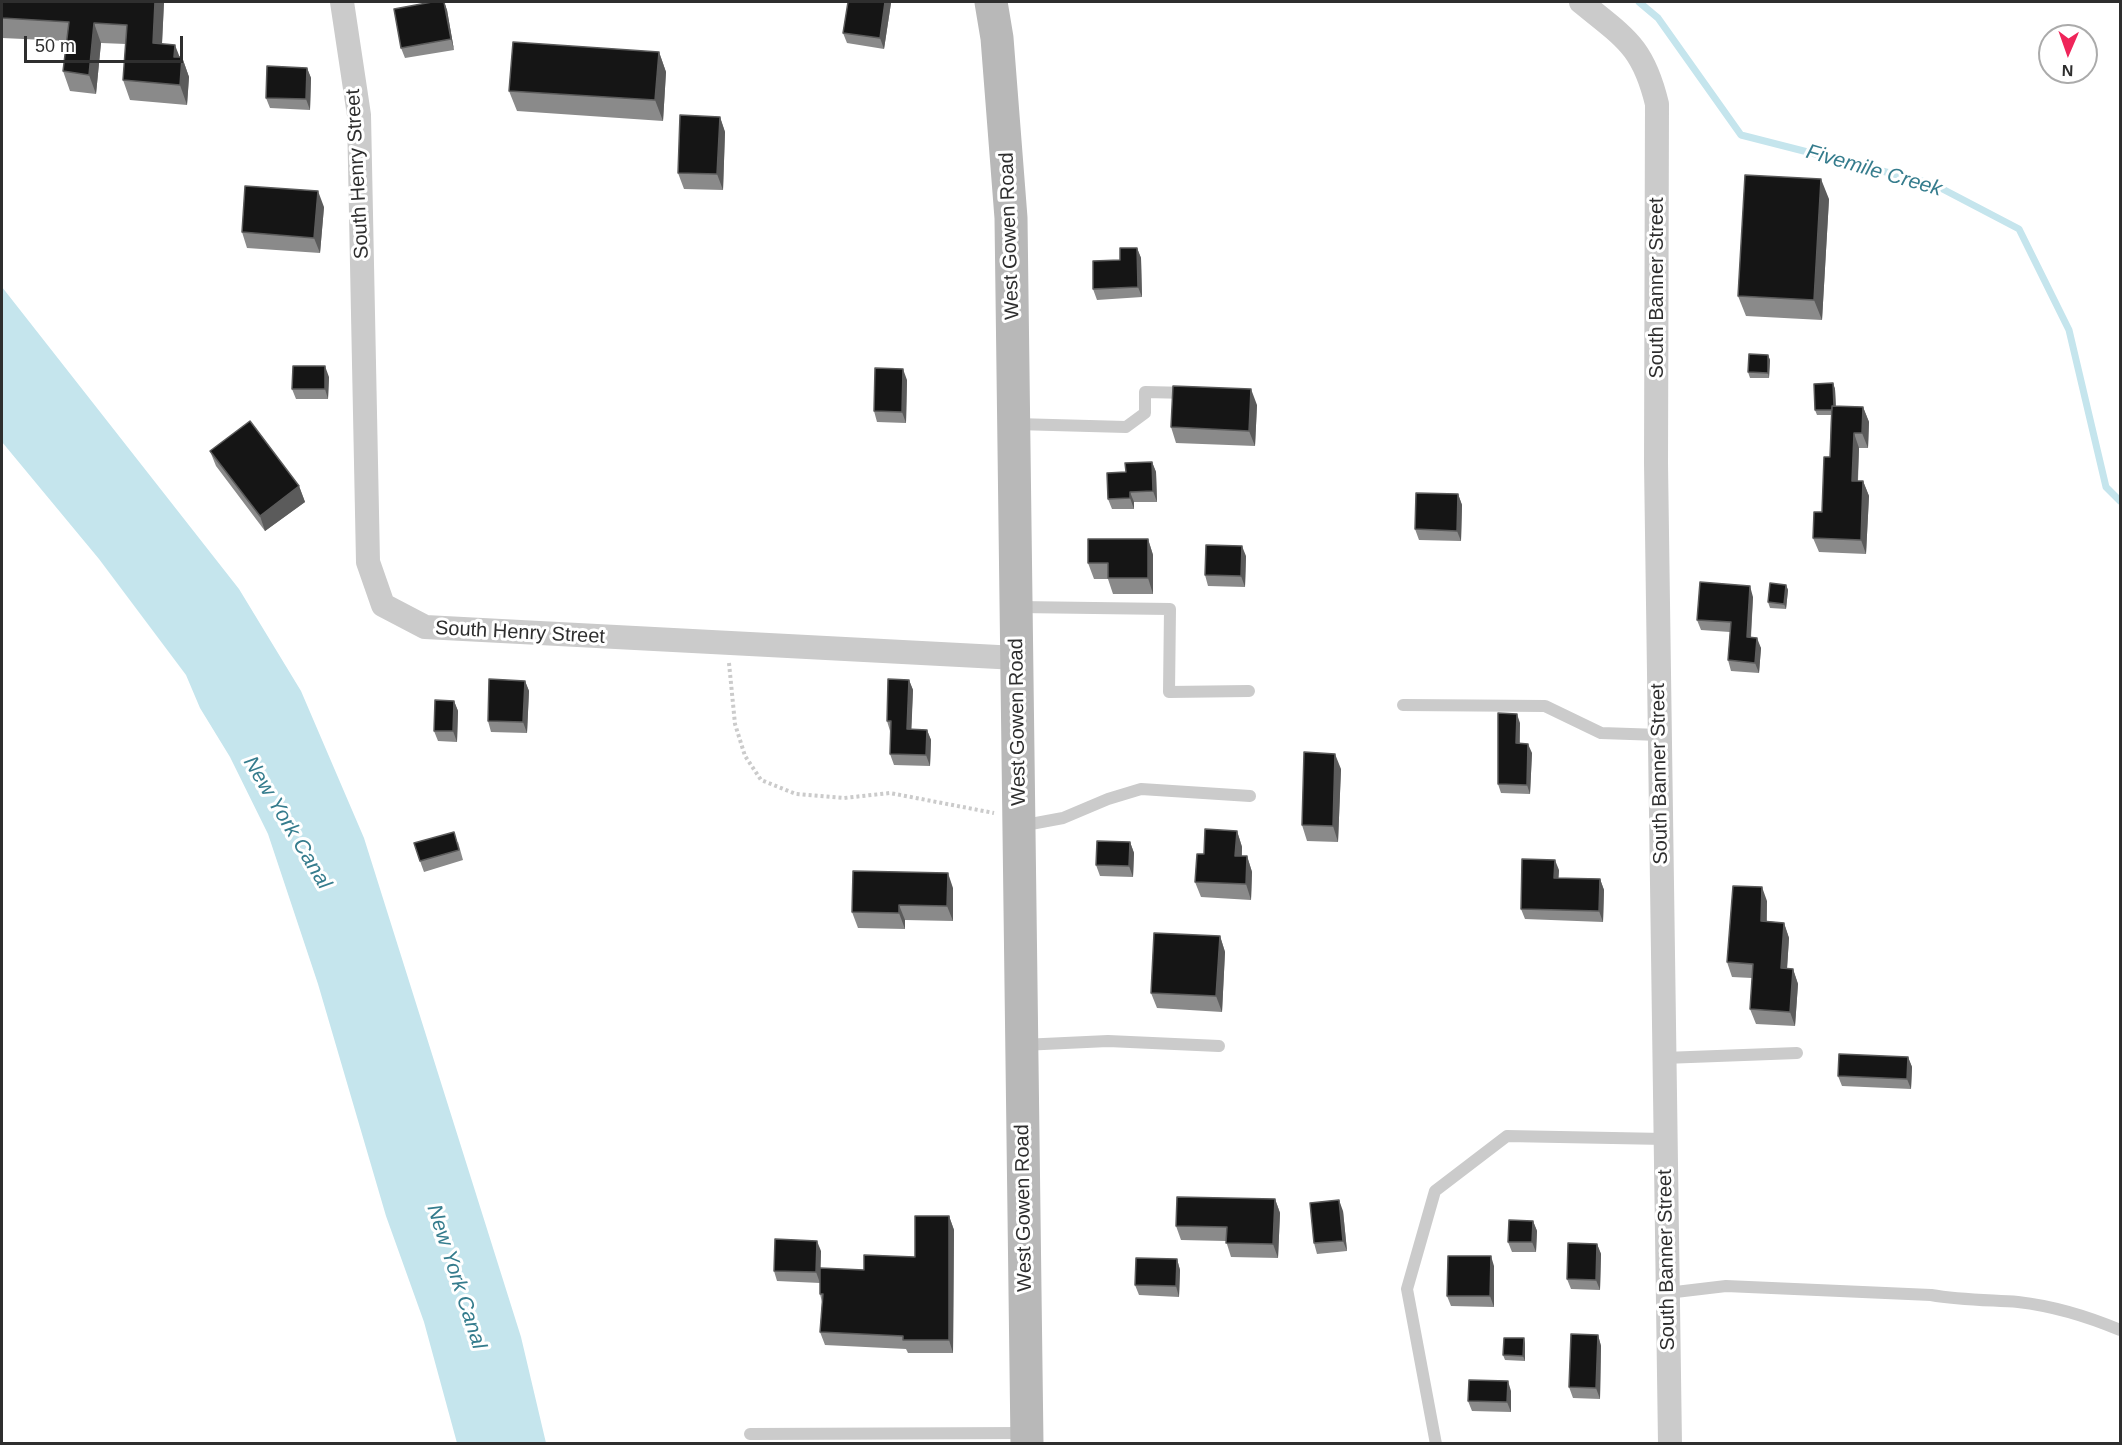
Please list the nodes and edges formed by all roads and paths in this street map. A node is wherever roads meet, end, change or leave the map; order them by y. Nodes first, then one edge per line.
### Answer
1 (342, 2) edge
2 (991, 2) edge
3 (1581, 2) edge
4 (1203, 393) edge
5 (1014, 424) junction
6 (1017, 607) junction
7 (729, 645) junction
8 (1017, 658) junction
9 (1249, 691) dead end
10 (1403, 705) dead end
11 (1660, 735) junction
12 (1251, 796) dead end
13 (1019, 821) junction
14 (1022, 1045) junction
15 (1219, 1046) dead end
16 (1797, 1053) dead end
17 (1664, 1058) junction
18 (1665, 1139) junction
19 (1667, 1293) junction
20 (2121, 1330) edge
21 (750, 1434) dead end
22 (1027, 1438) edge
23 (1436, 1443) edge
24 (1671, 1443) edge

1 - 7 street, South Henry Street
2 - 5 street, West Gowen Road
3 - 11 street, South Banner Street
4 - 5 lane
5 - 6 street, West Gowen Road
6 - 8 street, West Gowen Road
6 - 9 lane
7 - 8 street, South Henry Street
7 - 13 path
8 - 13 street, West Gowen Road
10 - 11 lane
11 - 17 street, South Banner Street
12 - 13 lane
13 - 14 street, West Gowen Road
14 - 15 lane
14 - 22 street, West Gowen Road
16 - 17 lane
17 - 18 street, South Banner Street
18 - 19 street, South Banner Street
18 - 23 lane
19 - 20 lane
19 - 24 street, South Banner Street
21 - 22 lane

